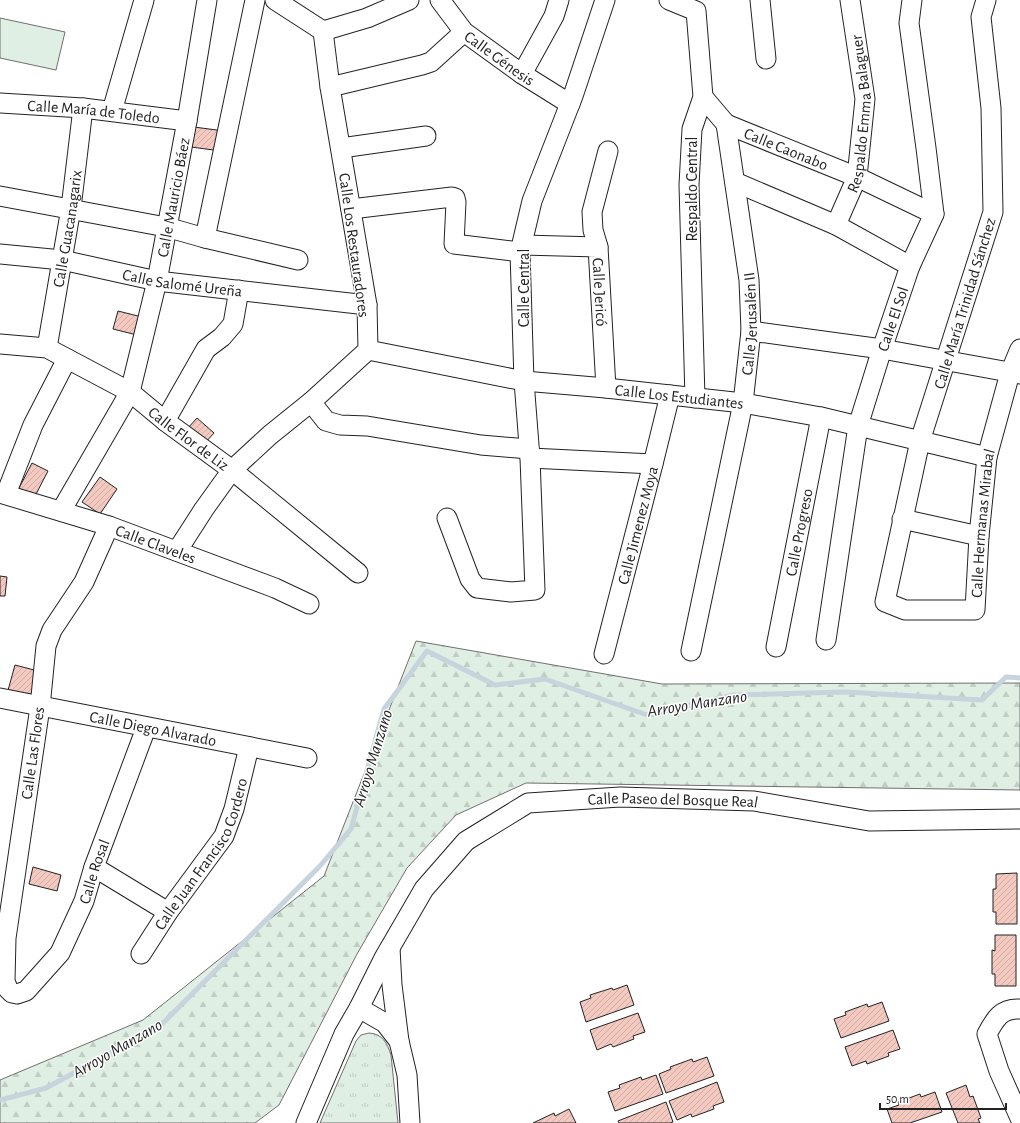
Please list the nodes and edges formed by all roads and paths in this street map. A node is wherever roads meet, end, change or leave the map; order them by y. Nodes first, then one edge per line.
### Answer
1 (144, 0) edge
2 (207, 0) edge
3 (255, 0) edge
4 (409, 0) edge
5 (440, 0) edge
6 (559, 0) edge
7 (605, 0) edge
8 (669, 0) edge
9 (760, 0) edge
10 (850, 0) edge
11 (912, 0) edge
12 (986, 0) edge
13 (283, 2) edge
14 (323, 31) junction
15 (464, 32) junction
16 (766, 59) dead end
17 (522, 74) junction
18 (330, 88) junction
19 (703, 96) junction
20 (0, 102) edge
21 (570, 104) junction
22 (83, 108) junction
23 (112, 111) junction
24 (187, 121) junction
25 (726, 124) junction
26 (426, 136) dead end
27 (341, 148) junction
28 (608, 151) dead end
29 (857, 177) junction
30 (735, 182) junction
31 (0, 196) edge
32 (71, 208) junction
33 (351, 209) junction
34 (934, 214) junction
35 (836, 225) junction
36 (166, 227) junction
37 (205, 238) junction
38 (598, 247) junction
39 (521, 249) junction
40 (0, 254) edge
41 (62, 260) junction
42 (298, 260) dead end
43 (910, 266) junction
44 (157, 281) junction
45 (239, 290) junction
46 (367, 305) junction
47 (750, 331) junction
48 (0, 344) edge
49 (47, 348) junction
50 (882, 349) junction
51 (1020, 349) edge
52 (368, 350) junction
53 (67, 359) junction
54 (946, 361) junction
55 (1015, 373) edge
56 (524, 381) junction
57 (606, 388) junction
58 (130, 392) junction
59 (670, 395) junction
60 (695, 398) junction
61 (311, 402) junction
62 (743, 403) junction
63 (820, 417) junction
64 (165, 421) junction
65 (858, 426) junction
66 (920, 441) junction
67 (529, 453) junction
68 (987, 457) junction
69 (653, 464) junction
70 (232, 470) junction
71 (3, 494) edge
72 (61, 511) junction
73 (447, 518) dead end
74 (902, 519) junction
75 (109, 526) junction
76 (979, 536) junction
77 (177, 551) junction
78 (358, 573) dead end
79 (885, 602) joint
80 (309, 604) dead end
81 (826, 640) dead end
82 (776, 647) dead end
83 (691, 651) dead end
84 (604, 654) dead end
85 (0, 698) edge
86 (40, 707) junction
87 (146, 728) junction
88 (249, 747) junction
89 (307, 758) dead end
90 (1020, 820) edge
91 (94, 867) junction
92 (168, 912) junction
93 (390, 948) junction
94 (141, 954) dead end
95 (12, 993) joint
96 (359, 1008) junction
97 (1020, 1009) edge
98 (399, 1041) junction
99 (1020, 1118) edge
100 (306, 1123) edge
101 (410, 1123) edge

1 - 23 street
2 - 24 street, Calle Mauricio Báez
3 - 37 street
4 - 14 street
5 - 15 street, Calle Génesis
6 - 17 street
7 - 21 street, Calle Central
8 - 19 street, Respaldo Central
9 - 16 street
10 - 29 street, Respaldo Emma Balaguer
11 - 34 street
12 - 54 street, Calle María Trinidad Sánchez
13 - 14 street
14 - 18 street, Calle Los Restauradores
15 - 17 street, Calle Génesis
15 - 18 street
17 - 21 street, Calle Génesis
18 - 27 street, Calle Los Restauradores
19 - 25 street
19 - 60 street, Respaldo Central
20 - 22 street, Calle María de Toledo
21 - 39 street, Calle Central
22 - 23 street, Calle María de Toledo
22 - 32 street, Calle Guacanagarix
23 - 24 street, Calle María de Toledo
24 - 36 street, Calle Mauricio Báez
25 - 29 street, Calle Caonabo
25 - 30 street, Calle Jerusalén II
26 - 27 street
27 - 33 street, Calle Los Restauradores
28 - 38 street
29 - 34 street, Calle Caonabo
29 - 35 street, Respaldo Emma Balaguer
30 - 35 street
30 - 47 street, Calle Jerusalén II
31 - 32 street
32 - 36 street
32 - 41 street, Calle Guacanagarix
33 - 39 street, Calle Jericó
33 - 46 street, Calle Los Restauradores
34 - 43 street, Calle El Sol
35 - 43 street
36 - 37 street
36 - 44 street, Calle Mauricio Báez
37 - 42 street
38 - 39 street, Calle Jericó
38 - 57 street, Calle Jericó
39 - 56 street, Calle Central
40 - 41 street, Calle Salomé Ureña
41 - 44 street, Calle Salomé Ureña
41 - 49 street, Calle Guacanagarix
43 - 50 street, Calle El Sol
44 - 45 street, Calle Salomé Ureña
44 - 58 street, Calle Mauricio Báez
45 - 46 street, Calle Salomé Ureña
45 - 64 street
46 - 52 street, Calle Los Restauradores
47 - 50 street
47 - 62 street, Calle Jerusalén II
48 - 49 street, Calle Flor de Liz
49 - 53 street, Calle Flor de Liz
50 - 54 street
50 - 65 street, Calle El Sol
51 - 55 street, Calle Hermanas Mirabal
52 - 56 street, Calle Los Estudiantes
52 - 61 street
53 - 58 street, Calle Flor de Liz
53 - 71 street
54 - 55 street
54 - 66 street, Calle María Trinidad Sánchez
55 - 68 street, Calle Hermanas Mirabal
56 - 57 street, Calle Los Estudiantes
56 - 67 street, Calle Central
57 - 59 street, Calle Los Estudiantes
58 - 64 street, Calle Flor de Liz
58 - 72 street, Calle Mauricio Báez
59 - 60 street, Calle Los Estudiantes
59 - 69 street, Calle Jimenez Moya
60 - 62 street, Calle Los Estudiantes
61 - 67 street
61 - 70 street
62 - 63 street, Calle Los Estudiantes
62 - 83 street, Calle Jerusalén II
63 - 65 street, Calle Los Estudiantes
63 - 82 street, Calle Progreso
64 - 70 street, Calle Flor de Liz
65 - 66 street, Calle Los Estudiantes
65 - 81 street, Calle El Sol
66 - 68 street, Calle Los Estudiantes
66 - 74 street, Calle María Trinidad Sánchez
67 - 69 street
67 - 73 street, Calle Central
68 - 76 street, Calle Hermanas Mirabal
69 - 84 street, Calle Jimenez Moya
70 - 77 street
70 - 78 street, Calle Flor de Liz
71 - 72 street, Calle Claveles
72 - 75 street, Calle Claveles
74 - 76 street
74 - 79 street, Calle María Trinidad Sánchez
75 - 77 street, Calle Claveles
75 - 86 street, Calle Las Flores
76 - 79 street, Calle Hermanas Mirabal
77 - 80 street, Calle Claveles
85 - 86 street, Calle Diego Alvarado
86 - 87 street, Calle Diego Alvarado
86 - 95 street, Calle Las Flores
87 - 88 street, Calle Diego Alvarado
87 - 91 street, Calle Rosal
88 - 89 street, Calle Diego Alvarado
88 - 92 street, Calle Juan Francisco Cordero
90 - 93 street, Calle Paseo del Bosque Real
91 - 92 street
91 - 95 street, Calle Rosal
92 - 94 street, Calle Juan Francisco Cordero
93 - 96 street, Calle Paseo del Bosque Real
93 - 98 street
96 - 98 street
96 - 100 street, Calle Paseo del Bosque Real
97 - 99 street
98 - 101 street

